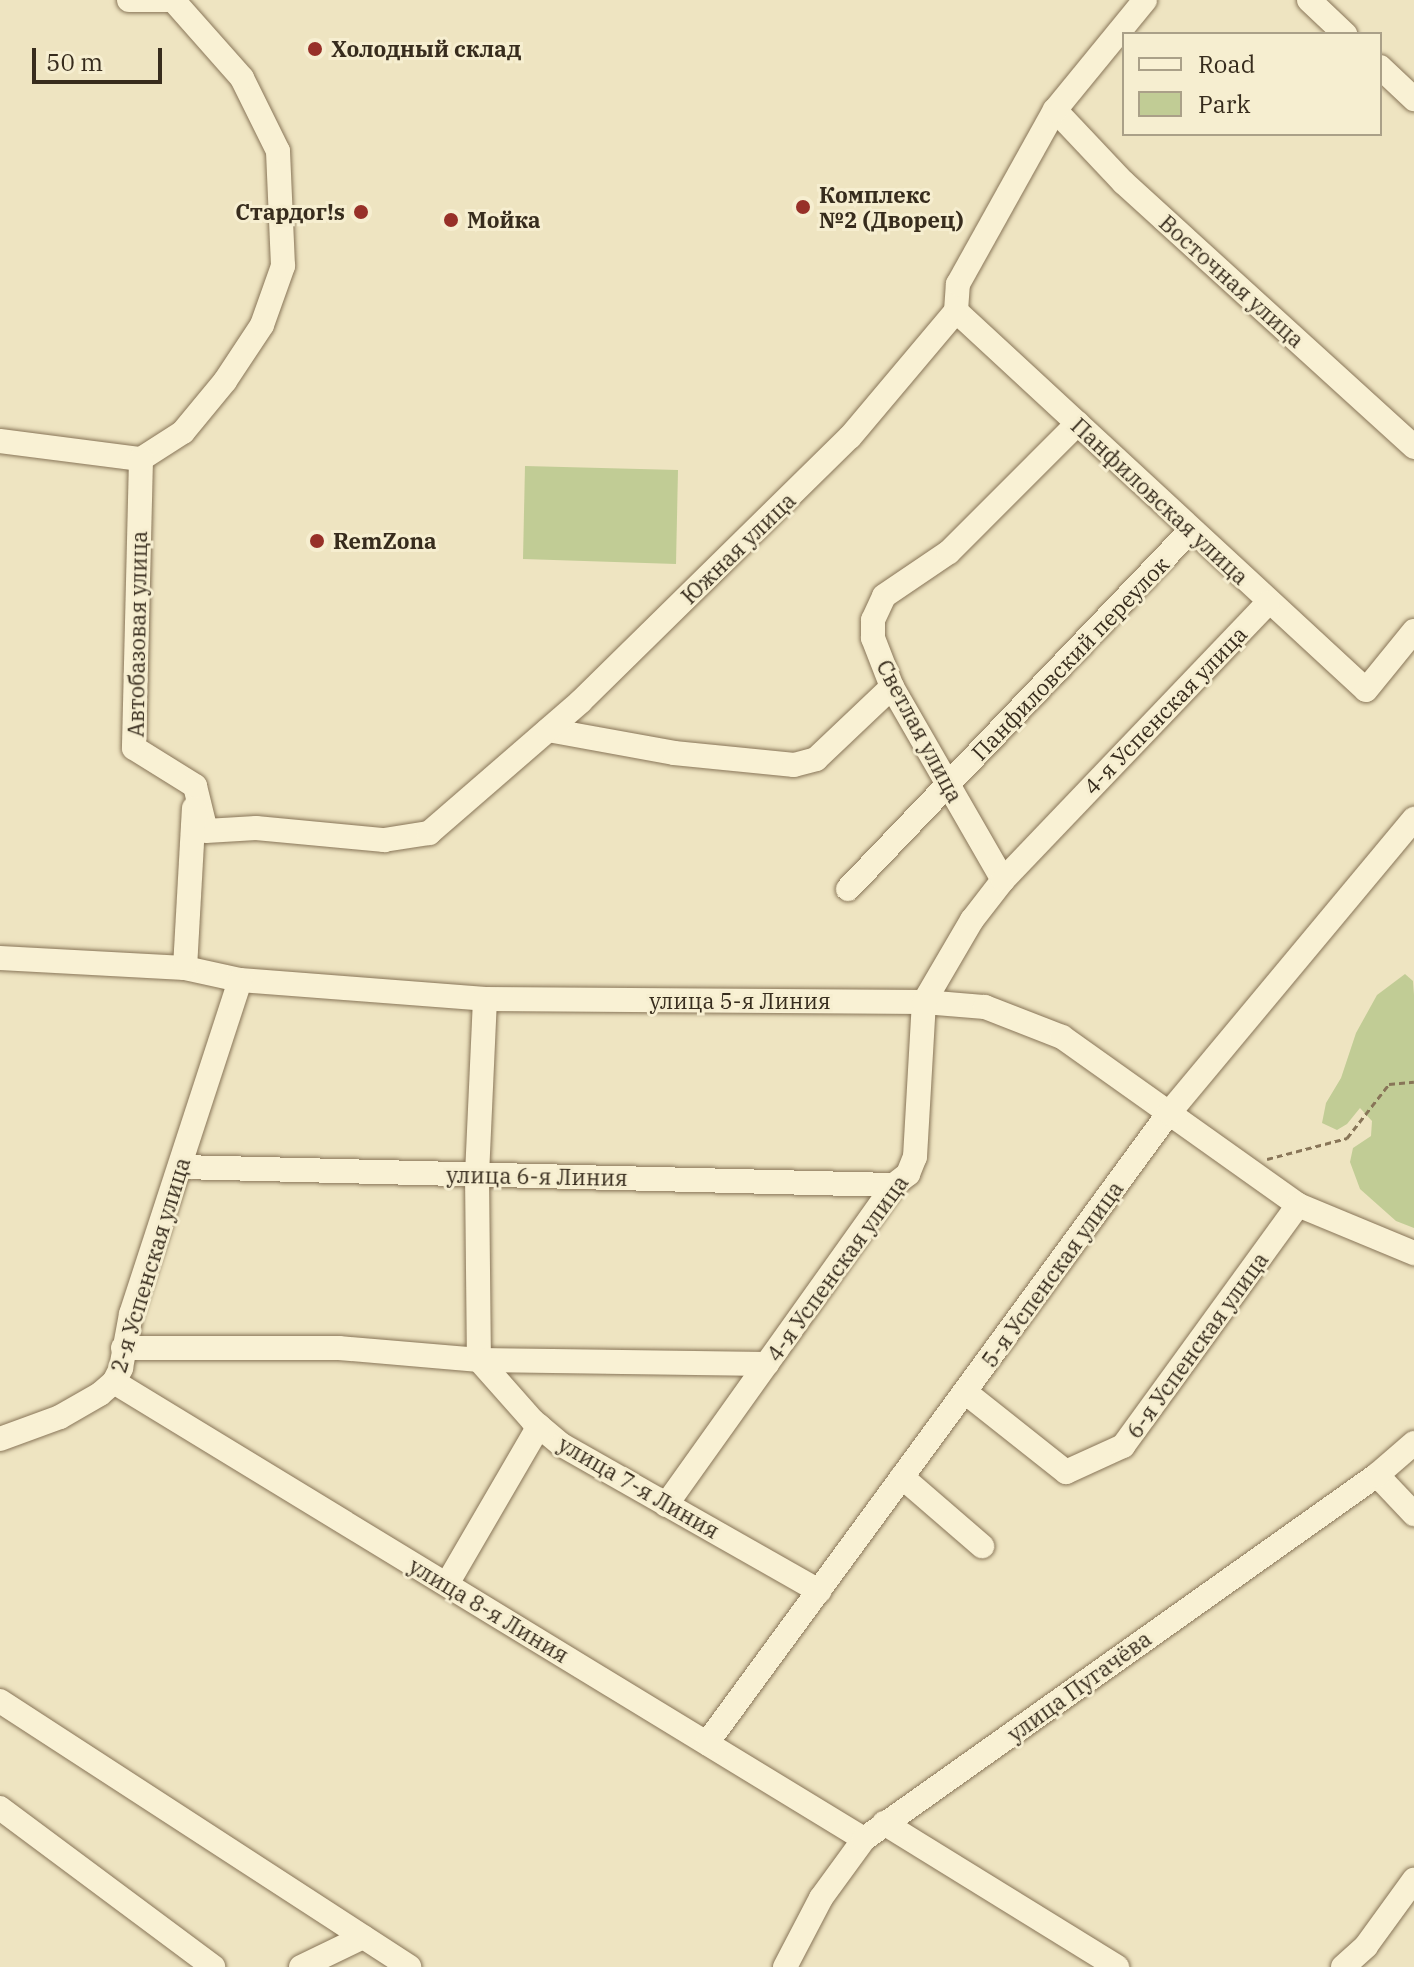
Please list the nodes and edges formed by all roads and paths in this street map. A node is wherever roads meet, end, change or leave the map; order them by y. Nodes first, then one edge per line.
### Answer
1 (129, 0) edge
2 (173, 0) edge
3 (1145, 0) edge
4 (1309, 0) edge
5 (1343, 32) edge
6 (1382, 69) edge
7 (1414, 99) edge
8 (1055, 110) junction
9 (956, 311) junction
10 (1078, 423) junction
11 (0, 441) edge
12 (1414, 447) edge
13 (141, 459) junction
14 (1191, 530) junction
15 (1268, 603) junction
16 (1414, 631) edge
17 (892, 687) junction
18 (548, 730) junction
19 (195, 786) junction
20 (948, 786) junction
21 (1414, 819) edge
22 (1003, 880) junction
23 (848, 889) dead end
24 (0, 958) edge
25 (185, 968) junction
26 (240, 980) junction
27 (485, 999) junction
28 (924, 1002) junction
29 (1414, 1082) edge
30 (1169, 1113) junction
31 (1256, 1162) dead end
32 (181, 1167) junction
33 (477, 1174) junction
34 (894, 1185) junction
35 (1298, 1205) junction
36 (1414, 1253) edge
37 (123, 1348) junction
38 (479, 1360) junction
39 (767, 1364) junction
40 (114, 1382) junction
41 (965, 1392) junction
42 (539, 1426) junction
43 (0, 1439) edge
44 (1414, 1443) edge
45 (1377, 1475) junction
46 (902, 1477) junction
47 (666, 1505) junction
48 (1414, 1514) edge
49 (982, 1546) dead end
50 (447, 1584) junction
51 (819, 1591) junction
52 (0, 1701) edge
53 (707, 1743) junction
54 (0, 1808) edge
55 (884, 1823) junction
56 (864, 1839) junction
57 (1414, 1880) edge
58 (363, 1937) junction
59 (213, 1967) edge
60 (301, 1967) edge
61 (409, 1967) edge
62 (785, 1967) edge
63 (1117, 1967) edge
64 (1343, 1967) edge

1 - 2 street
2 - 13 street
3 - 8 street, Южная улица
4 - 5 street
6 - 7 street
8 - 9 street, Южная улица
8 - 12 street, Восточная улица
9 - 10 street, Панфиловская улица
9 - 18 street, Южная улица
10 - 14 street, Панфиловская улица
10 - 17 street, Светлая улица
11 - 13 street
13 - 19 street, Автобазовая улица
14 - 15 street, Панфиловская улица
14 - 20 street, Панфиловский переулок
15 - 16 street, Панфиловская улица
15 - 22 street, 4-я Успенская улица
17 - 18 street
17 - 20 street, Светлая улица
18 - 19 street, Южная улица
19 - 25 street
20 - 22 street, Светлая улица
20 - 23 street, Панфиловский переулок
21 - 30 street, 5-я Успенская улица
22 - 28 street, 4-я Успенская улица
24 - 25 street, улица 5-я Линия
25 - 26 street, улица 5-я Линия
26 - 27 street, улица 5-я Линия
26 - 32 street, 2-я Успенская улица
27 - 28 street, улица 5-я Линия
27 - 33 street
28 - 30 street, улица 5-я Линия
28 - 34 street, 4-я Успенская улица
29 - 31 path
30 - 35 street, улица 5-я Линия
30 - 41 street, 5-я Успенская улица
32 - 33 street, улица 6-я Линия
32 - 37 street, 2-я Успенская улица
33 - 34 street, улица 6-я Линия
33 - 38 street
34 - 39 street, 4-я Успенская улица
35 - 36 street, улица 5-я Линия
35 - 41 street, 6-я Успенская улица
37 - 38 street
37 - 40 street, 2-я Успенская улица
38 - 39 street
38 - 42 street, улица 7-я Линия
39 - 47 street, 4-я Успенская улица
40 - 43 street, 2-я Успенская улица
40 - 50 street, улица 8-я Линия
41 - 46 street, 5-я Успенская улица
42 - 47 street, улица 7-я Линия
42 - 50 street
44 - 45 street, улица Пугачёва
45 - 48 street
45 - 55 street, улица Пугачёва
46 - 49 street
46 - 51 street, 5-я Успенская улица
47 - 51 street, улица 7-я Линия
50 - 53 street, улица 8-я Линия
51 - 53 street, 5-я Успенская улица
52 - 58 street
53 - 56 street, улица 8-я Линия
54 - 59 street
55 - 56 street, улица Пугачёва
55 - 63 street
56 - 62 street, улица Пугачёва
57 - 64 street
58 - 60 street
58 - 61 street

